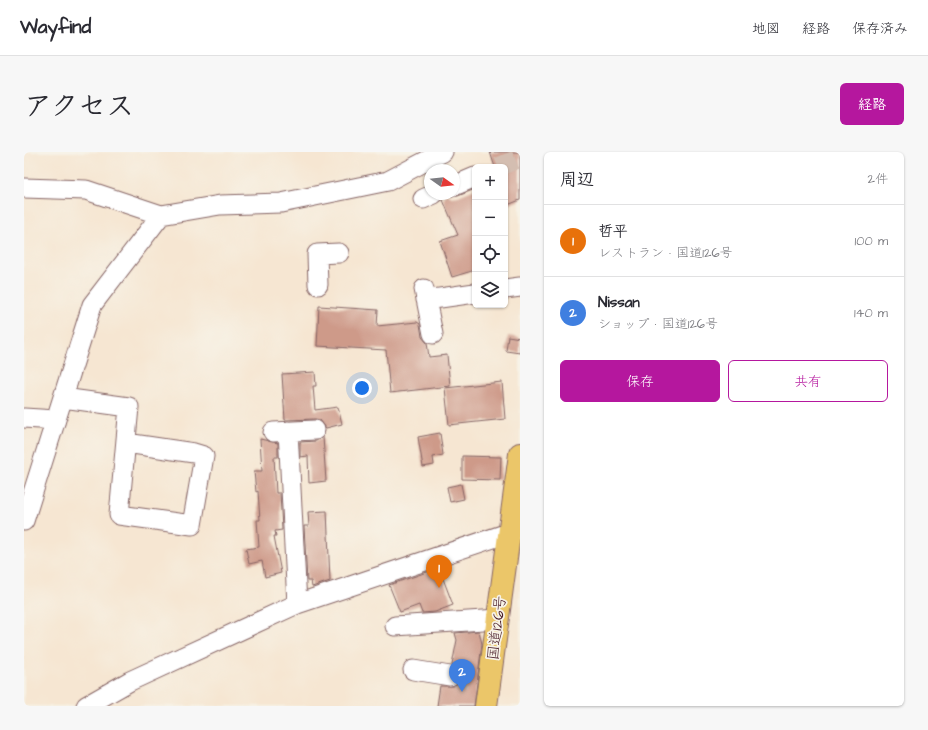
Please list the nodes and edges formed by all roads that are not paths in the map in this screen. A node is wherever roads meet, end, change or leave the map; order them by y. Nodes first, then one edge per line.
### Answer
1 (443, 152) edge
2 (472, 178) edge
3 (460, 183) edge
4 (24, 188) edge
5 (161, 215) junction
6 (339, 254) dead end
7 (318, 284) dead end
8 (520, 287) edge
9 (508, 289) edge
10 (472, 293) edge
11 (433, 334) dead end
12 (63, 398) junction
13 (24, 418) edge
14 (56, 420) junction
15 (315, 430) dead end
16 (126, 442) junction
17 (520, 454) edge
18 (24, 521) edge
19 (514, 531) edge
20 (297, 604) junction
21 (498, 619) junction
22 (395, 626) dead end
23 (413, 670) dead end
24 (450, 676) tunnel mouth
25 (86, 706) edge
26 (486, 706) edge

1 - 5 street
2 - 3 street
4 - 5 street
5 - 12 street
6 - 7 street
8 - 9 street
10 - 11 street
12 - 14 street
12 - 16 street
13 - 14 street
14 - 18 street
15 - 20 street
16 - 16 street
17 - 19 highway, 国道126号
19 - 20 street
19 - 21 highway, 国道126号
20 - 25 street
21 - 22 street
21 - 26 highway, 国道126号
23 - 24 street

